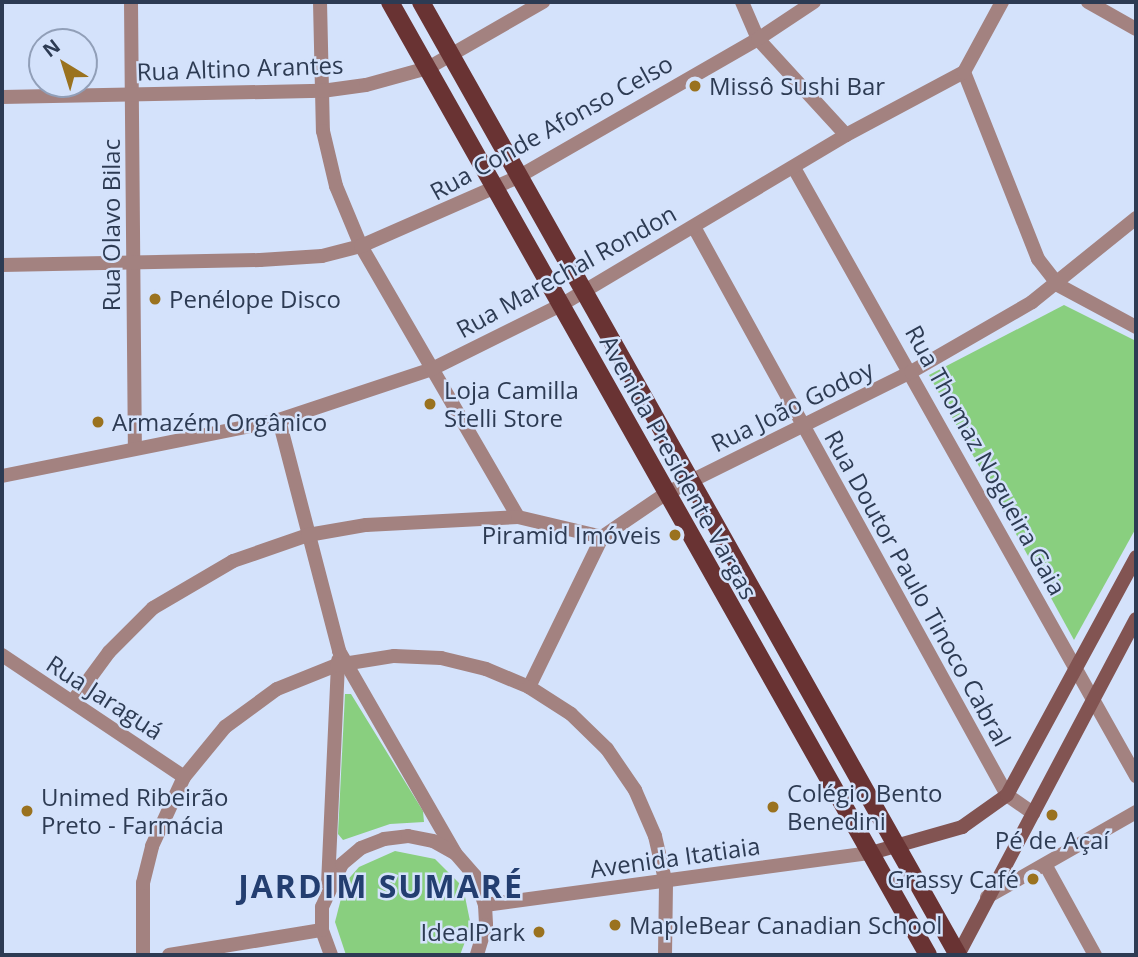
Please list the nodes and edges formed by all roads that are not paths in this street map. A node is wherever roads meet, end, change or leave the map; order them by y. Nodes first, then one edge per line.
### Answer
1 (131, 2) edge
2 (320, 2) edge
3 (390, 2) edge
4 (421, 2) edge
5 (543, 2) edge
6 (742, 2) edge
7 (814, 2) edge
8 (1002, 2) edge
9 (1088, 2) edge
10 (1135, 24) edge
11 (758, 39) junction
12 (451, 56) junction
13 (428, 68) junction
14 (964, 72) junction
15 (323, 91) junction
16 (134, 94) junction
17 (2, 97) edge
18 (846, 135) junction
19 (794, 168) junction
20 (518, 177) junction
21 (495, 188) junction
22 (1136, 218) edge
23 (694, 227) junction
24 (362, 246) junction
25 (134, 262) junction
26 (2, 264) edge
27 (1058, 285) junction
28 (582, 292) junction
29 (561, 305) junction
30 (1136, 327) edge
31 (432, 369) junction
32 (911, 372) junction
33 (279, 420) junction
34 (803, 427) junction
35 (135, 449) junction
36 (2, 476) edge
37 (691, 481) junction
38 (665, 494) junction
39 (518, 517) junction
40 (308, 535) junction
41 (602, 537) junction
42 (1136, 557) edge
43 (1136, 619) edge
44 (2, 656) edge
45 (341, 659) junction
46 (1076, 667) junction
47 (529, 687) junction
48 (1095, 699) junction
49 (73, 701) junction
50 (184, 776) junction
51 (1136, 776) edge
52 (1007, 795) junction
53 (1136, 812) edge
54 (1033, 813) junction
55 (897, 849) junction
56 (455, 853) junction
57 (871, 853) junction
58 (1046, 866) junction
59 (666, 884) junction
60 (328, 886) junction
61 (987, 897) junction
62 (485, 905) junction
63 (322, 930) junction
64 (143, 955) edge
65 (169, 955) edge
66 (331, 955) edge
67 (477, 955) edge
68 (665, 955) edge
69 (929, 955) edge
70 (958, 955) edge
71 (1095, 955) edge

1 - 16 street, Rua Olavo Bilac
2 - 15 street
3 - 13 main road, Avenida Presidente Vargas
4 - 12 main road, Avenida Presidente Vargas
5 - 12 street, Rua Altino Arantes
6 - 11 street
7 - 11 street, Rua Conde Afonso Celso
8 - 14 street
9 - 10 street
11 - 18 street
11 - 20 street, Rua Conde Afonso Celso
12 - 13 street, Rua Altino Arantes
12 - 20 main road, Avenida Presidente Vargas
13 - 15 street, Rua Altino Arantes
13 - 21 main road, Avenida Presidente Vargas
14 - 18 street, Rua Marechal Rondon
14 - 27 street
15 - 16 street, Rua Altino Arantes
15 - 24 street
16 - 17 street, Rua Altino Arantes
16 - 25 street, Rua Olavo Bilac
18 - 19 street, Rua Marechal Rondon
19 - 23 street, Rua Marechal Rondon
19 - 32 street, Rua Thomaz Nogueira Gaia
20 - 21 street, Rua Conde Afonso Celso
20 - 28 main road, Avenida Presidente Vargas
21 - 24 street, Rua Conde Afonso Celso
21 - 29 main road, Avenida Presidente Vargas
22 - 27 street, Rua João Godoy
23 - 28 street, Rua Marechal Rondon
23 - 34 street, Rua Doutor Paulo Tinoco Cabral
24 - 25 street, Rua Conde Afonso Celso
24 - 31 street
25 - 26 street, Rua Conde Afonso Celso
25 - 35 street, Rua Olavo Bilac
27 - 30 street
27 - 32 street, Rua João Godoy
28 - 29 street, Rua Marechal Rondon
28 - 37 main road, Avenida Presidente Vargas
29 - 31 street, Rua Marechal Rondon
29 - 38 main road, Avenida Presidente Vargas
31 - 33 street, Rua Marechal Rondon
31 - 39 street
32 - 34 street, Rua João Godoy
32 - 46 street, Rua Thomaz Nogueira Gaia
33 - 35 street, Rua Marechal Rondon
33 - 40 street
34 - 37 street, Rua João Godoy
34 - 52 street, Rua Doutor Paulo Tinoco Cabral
35 - 36 street, Rua Marechal Rondon
37 - 38 street, Rua João Godoy
37 - 55 main road, Avenida Presidente Vargas
38 - 41 street, Rua João Godoy
38 - 57 main road, Avenida Presidente Vargas
39 - 40 street
39 - 41 street
40 - 45 street
40 - 49 street
41 - 47 street, Rua João Godoy
42 - 46 main road
43 - 48 main road
44 - 49 street, Rua Jaraguá
45 - 47 street
45 - 50 street
45 - 56 street
45 - 60 street
46 - 48 street, Rua Thomaz Nogueira Gaia
46 - 52 main road
47 - 59 street
48 - 51 street, Rua Thomaz Nogueira Gaia
48 - 54 main road
49 - 50 street, Rua Jaraguá
50 - 64 street
52 - 54 street, Rua Doutor Paulo Tinoco Cabral
52 - 55 main road
53 - 58 street
54 - 61 main road
55 - 57 main road
55 - 70 main road, Avenida Presidente Vargas
56 - 60 street
56 - 62 street
57 - 59 street, Avenida Itatiaia
57 - 69 main road, Avenida Presidente Vargas
58 - 61 street
58 - 71 street
59 - 62 street, Avenida Itatiaia
59 - 68 street
60 - 63 street
61 - 70 main road
62 - 67 street
63 - 65 street
63 - 66 street

